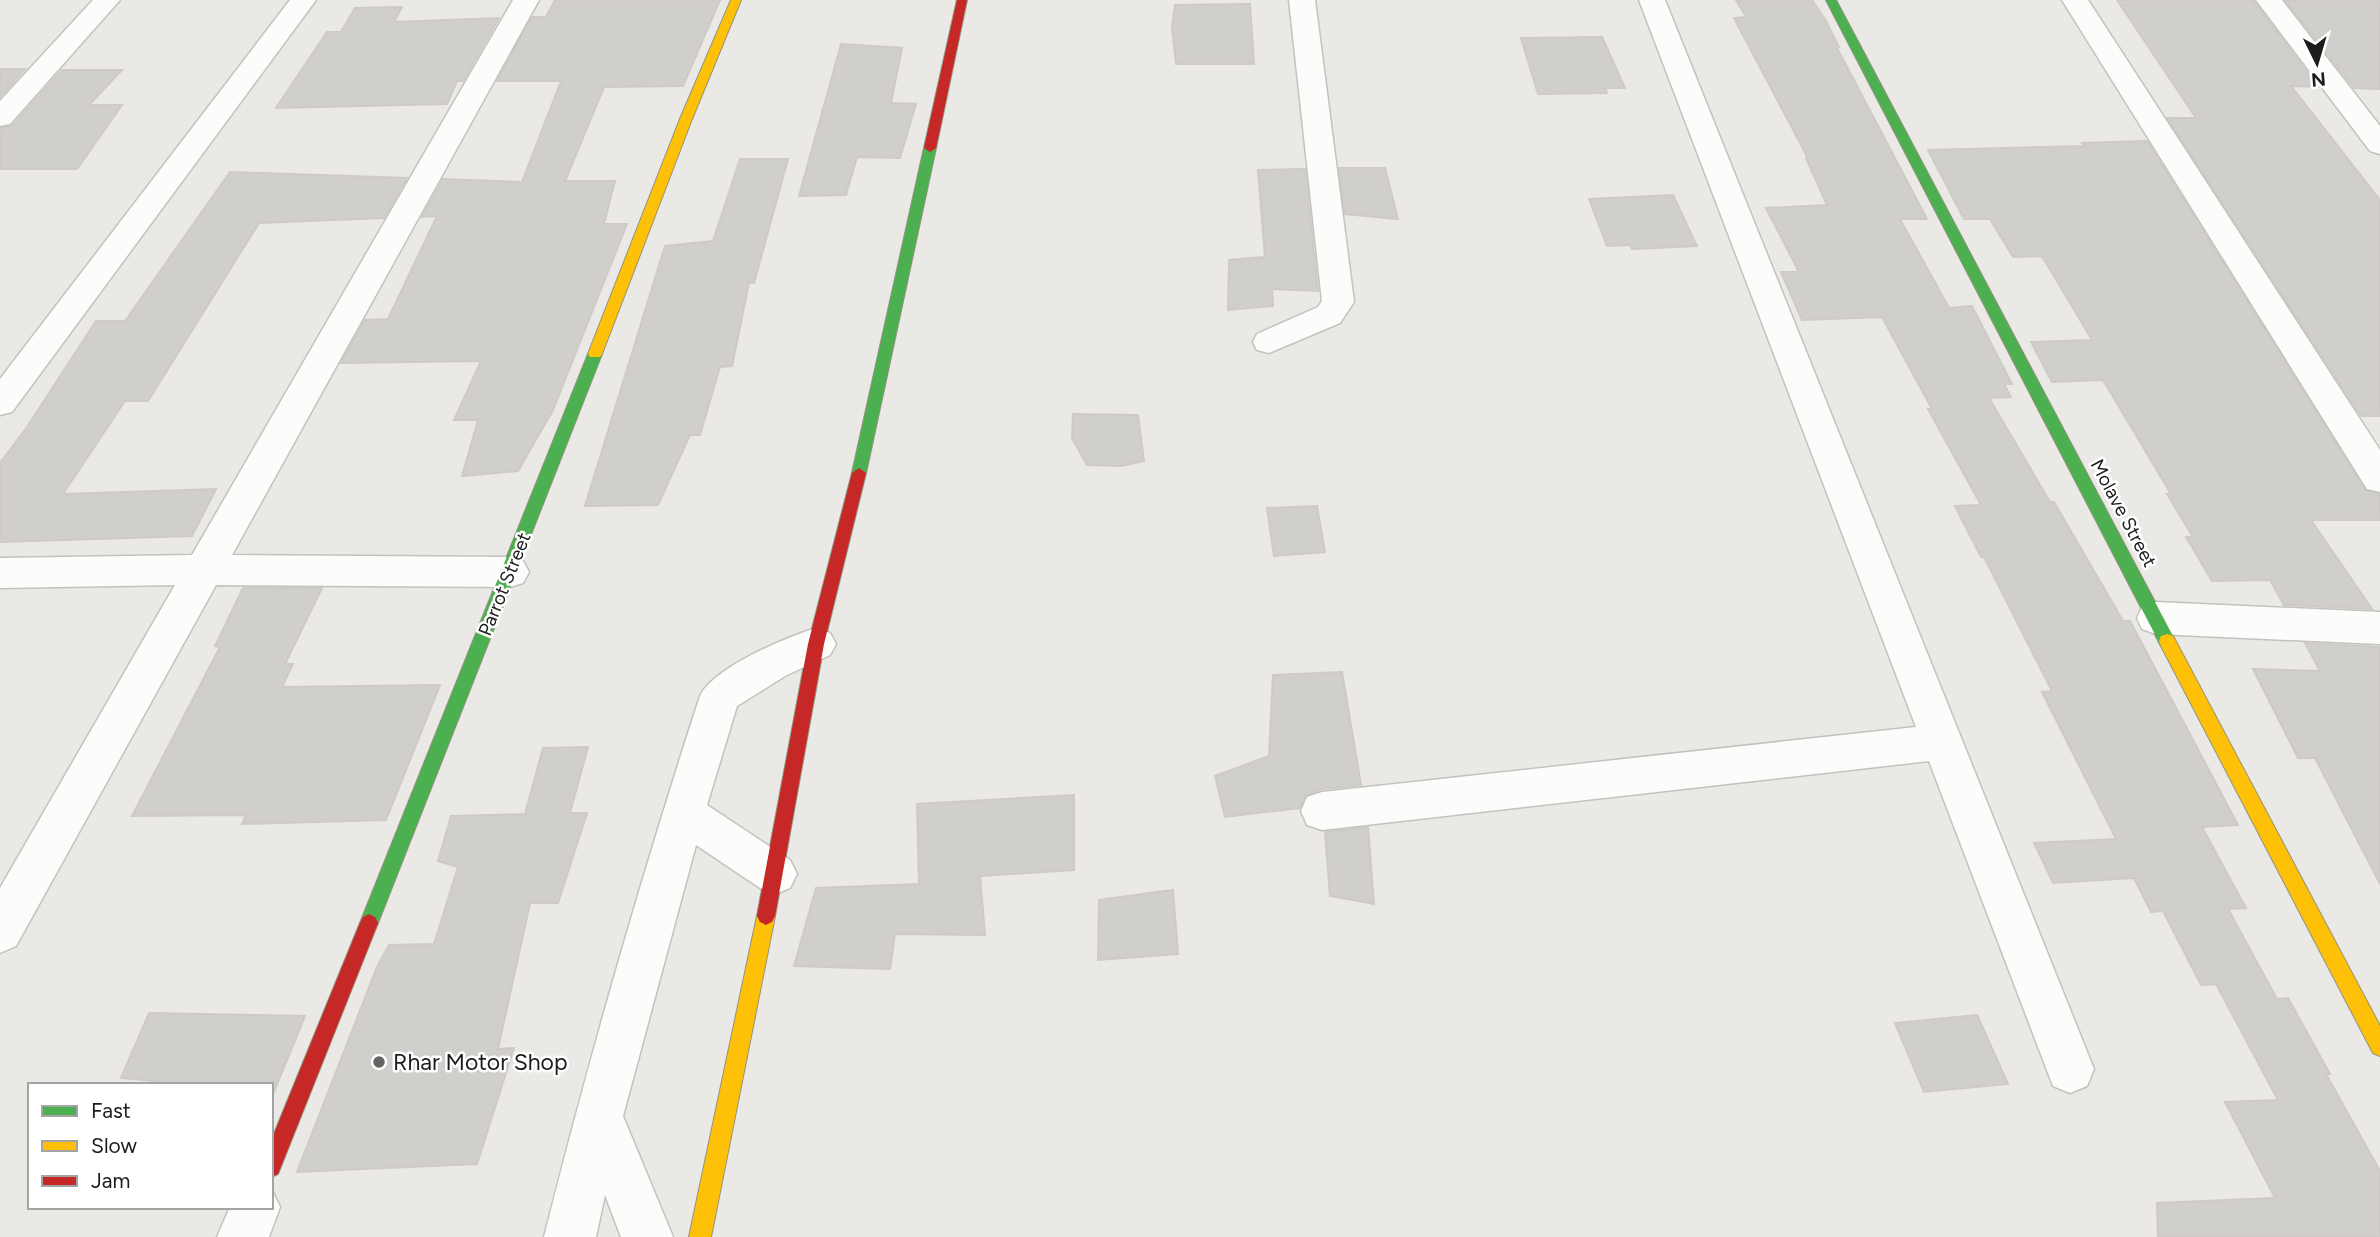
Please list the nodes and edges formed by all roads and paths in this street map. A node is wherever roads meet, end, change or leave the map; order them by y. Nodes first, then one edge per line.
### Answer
1 (107, 0) edge
2 (303, 0) edge
3 (526, 0) edge
4 (736, 0) edge
5 (962, 0) edge
6 (1302, 0) edge
7 (1652, 0) edge
8 (1831, 0) edge
9 (2075, 0) edge
10 (2269, 0) edge
11 (0, 118) edge
12 (2380, 145) edge
13 (1269, 342) dead end
14 (0, 403) edge
15 (2380, 479) edge
16 (201, 570) junction
17 (510, 572) junction
18 (0, 573) edge
19 (2156, 618) junction
20 (2380, 628) edge
21 (816, 644) junction
22 (1942, 742) junction
23 (1322, 811) dead end
24 (683, 813) junction
25 (775, 874) junction
26 (0, 931) edge
27 (2380, 1046) edge
28 (2070, 1069) dead end
29 (599, 1116) junction
30 (273, 1162) edge
31 (254, 1209) edge
32 (243, 1237) edge
33 (570, 1237) edge
34 (647, 1237) edge
35 (700, 1237) edge

1 - 11 street
2 - 14 street
3 - 16 street
4 - 17 street, Parrot Street
5 - 21 street
6 - 13 street
7 - 22 street
8 - 19 street, Molave Street
9 - 15 street
10 - 12 street
16 - 17 street
16 - 18 street
16 - 26 street
17 - 30 street, Parrot Street
19 - 20 street
19 - 27 street, Molave Street
21 - 24 street
21 - 25 street
22 - 23 street
22 - 28 street
24 - 25 street
24 - 29 street
25 - 35 street
29 - 33 street
29 - 34 street
31 - 32 street

